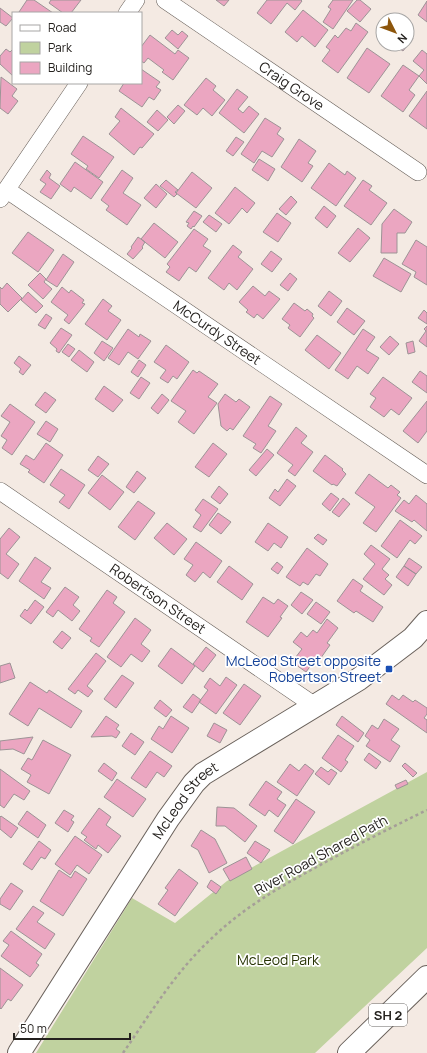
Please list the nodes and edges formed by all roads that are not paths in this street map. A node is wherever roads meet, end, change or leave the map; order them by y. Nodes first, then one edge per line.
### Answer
1 (136, 0) edge
2 (165, 0) edge
3 (128, 12) edge
4 (78, 84) edge
5 (418, 172) dead end
6 (3, 195) edge
7 (427, 475) edge
8 (0, 491) edge
9 (427, 622) edge
10 (315, 706) junction
11 (427, 977) edge
12 (427, 990) edge
13 (19, 1053) edge
14 (349, 1053) edge
15 (369, 1053) edge

1 - 3 street
2 - 5 street, Craig Grove
4 - 6 street
6 - 7 street, McCurdy Street
8 - 10 street, Robertson Street
9 - 10 main road, McLeod Street
10 - 13 main road, McLeod Street
11 - 14 main road, SH 2
12 - 15 main road, SH 2

